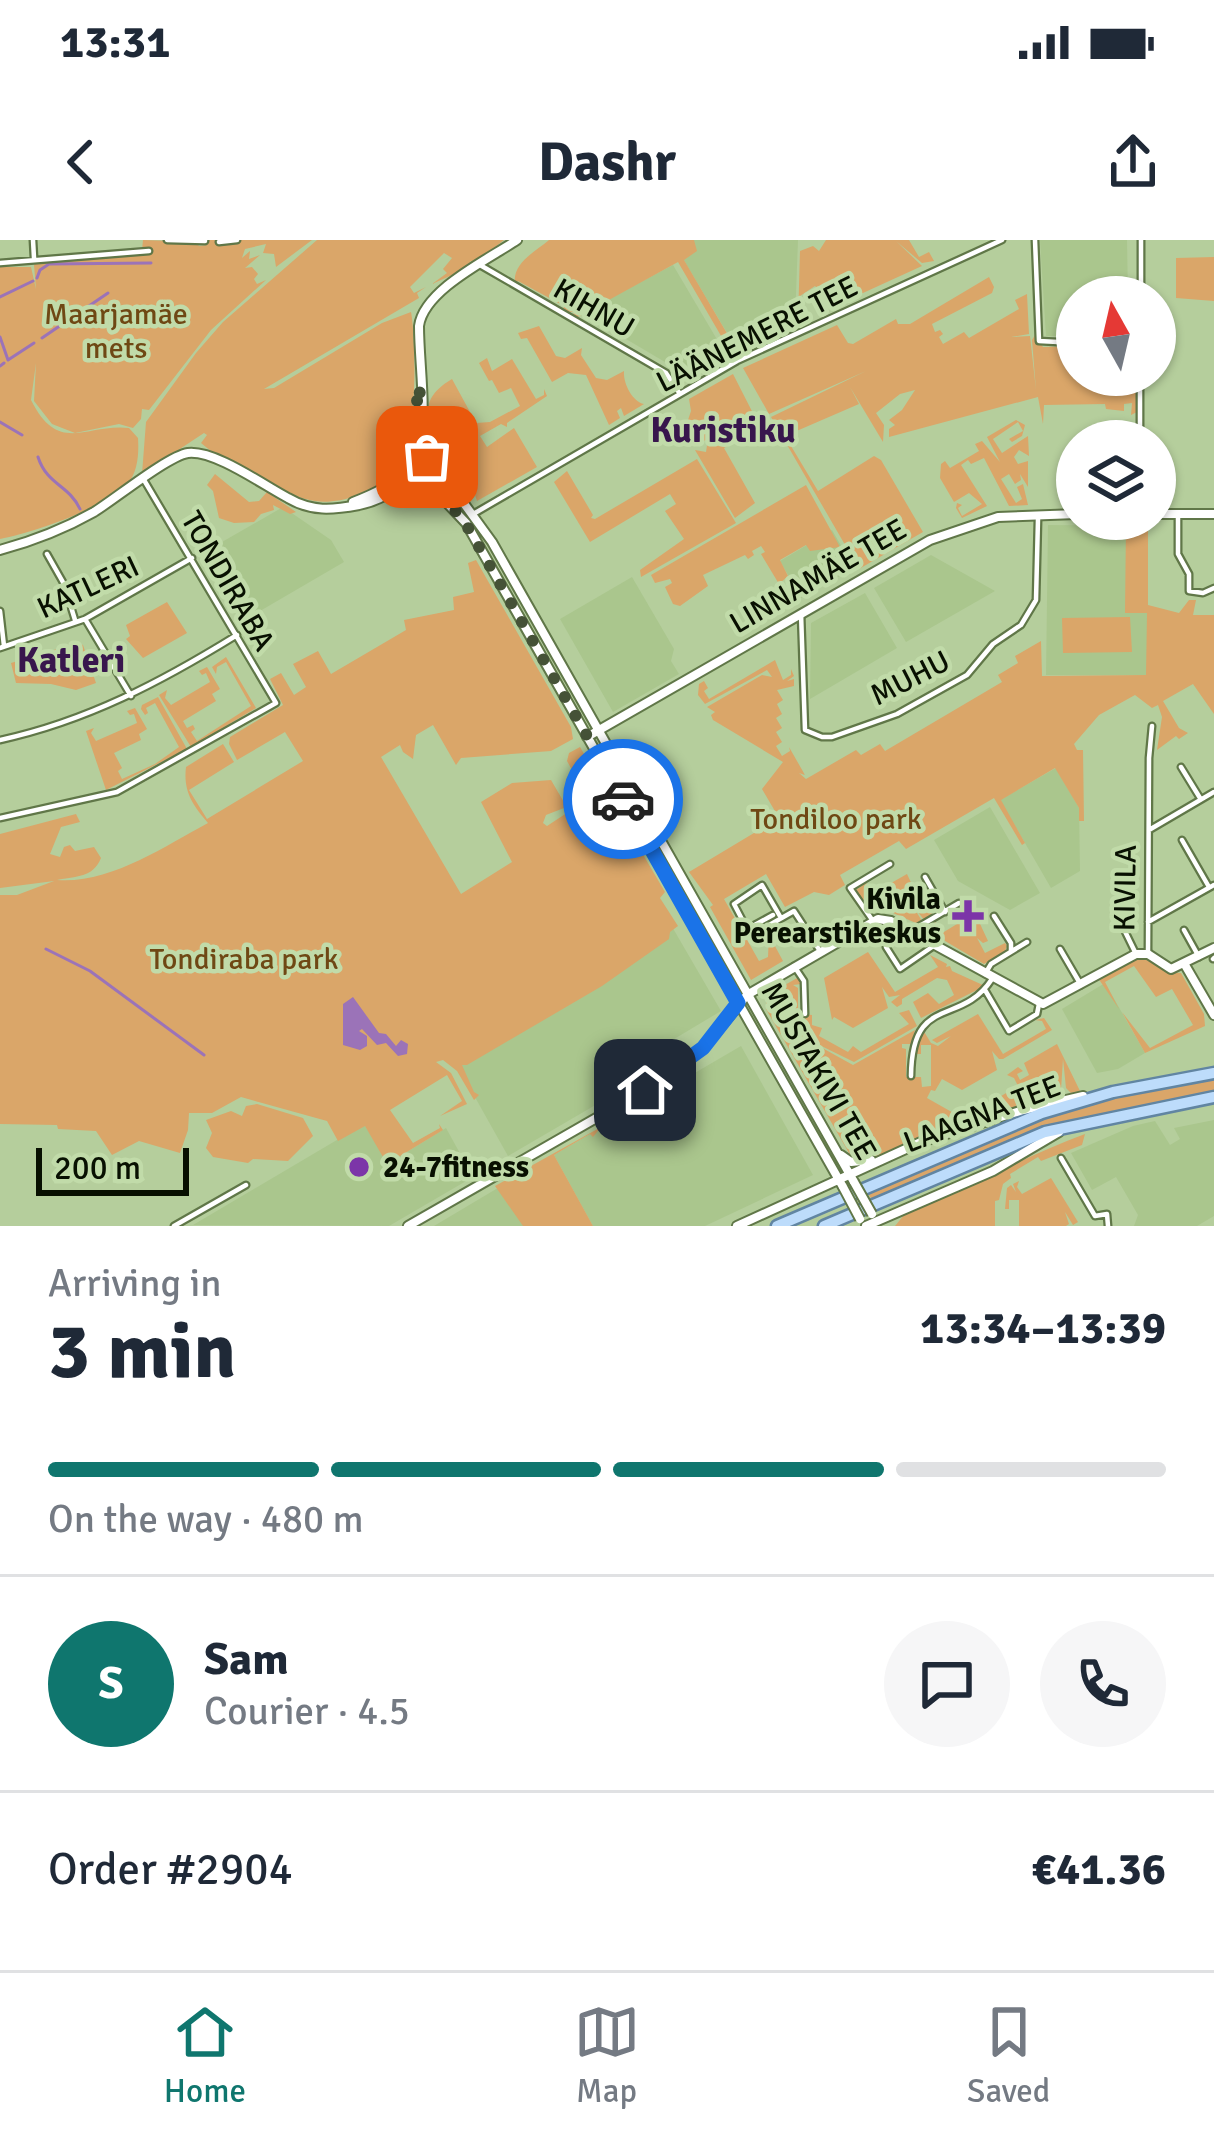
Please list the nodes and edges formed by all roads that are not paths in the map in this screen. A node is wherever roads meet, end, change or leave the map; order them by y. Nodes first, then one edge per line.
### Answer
1 (33, 240) edge
2 (237, 240) edge
3 (517, 240) edge
4 (1002, 240) edge
5 (1035, 240) edge
6 (1141, 240) edge
7 (167, 241) edge
8 (205, 241) edge
9 (219, 242) edge
10 (149, 251) dead end
11 (34, 258) junction
12 (0, 262) edge
13 (480, 265) junction
14 (1141, 276) edge
15 (1056, 342) edge
16 (419, 386) junction
17 (680, 394) junction
18 (422, 439) junction
19 (413, 462) junction
20 (441, 476) junction
21 (144, 480) junction
22 (428, 481) junction
23 (396, 491) junction
24 (334, 509) junction
25 (475, 513) junction
26 (1038, 514) junction
27 (1056, 514) edge
28 (1178, 514) joint
29 (1214, 514) edge
30 (473, 537) junction
31 (492, 542) junction
32 (0, 550) edge
33 (47, 554) dead end
34 (192, 558) junction
35 (1214, 588) edge
36 (0, 610) edge
37 (801, 613) junction
38 (85, 619) junction
39 (76, 621) junction
40 (237, 635) junction
41 (2, 647) edge
42 (131, 696) junction
43 (1152, 726) dead end
44 (600, 733) junction
45 (587, 737) junction
46 (0, 740) edge
47 (1181, 767) dead end
48 (1214, 792) edge
49 (1201, 800) junction
50 (0, 818) edge
51 (1150, 830) junction
52 (1182, 840) dead end
53 (890, 864) dead end
54 (926, 877) dead end
55 (1212, 886) edge
56 (959, 903) dead end
57 (945, 912) junction
58 (1117, 915) dead end
59 (994, 916) dead end
60 (777, 917) junction
61 (873, 921) junction
62 (1148, 922) junction
63 (899, 926) junction
64 (1184, 930) dead end
65 (914, 934) junction
66 (763, 935) dead end
67 (1027, 942) dead end
68 (934, 945) junction
69 (1060, 949) dead end
70 (820, 951) junction
71 (1011, 951) junction
72 (1142, 954) junction
73 (1213, 955) edge
74 (1198, 957) junction
75 (1185, 965) junction
76 (794, 966) junction
77 (988, 976) junction
78 (762, 985) junction
79 (1081, 985) junction
80 (985, 990) junction
81 (747, 995) junction
82 (738, 1003) junction
83 (1040, 1004) junction
84 (805, 1014) dead end
85 (1214, 1015) edge
86 (761, 1019) junction
87 (753, 1029) junction
88 (717, 1030) junction
89 (1214, 1071) edge
90 (911, 1076) dead end
91 (1113, 1092) junction
92 (1214, 1097) edge
93 (1072, 1125) junction
94 (833, 1146) junction
95 (820, 1147) junction
96 (907, 1148) junction
97 (1061, 1158) dead end
98 (852, 1178) junction
99 (840, 1183) junction
100 (246, 1185) dead end
101 (813, 1190) junction
102 (901, 1210) junction
103 (869, 1222) edge
104 (175, 1226) edge
105 (408, 1226) edge
106 (737, 1226) edge
107 (777, 1226) edge
108 (824, 1226) edge
109 (890, 1226) edge
110 (1108, 1226) edge

1 - 11 street
2 - 9 street
3 - 13 main road
4 - 17 street, LÄÄNEMERE TEE
5 - 15 street
6 - 14 street
7 - 8 street
10 - 11 street
11 - 12 street
13 - 16 main road
13 - 17 street, KIHNU
16 - 18 main road
16 - 19 main road
17 - 25 street, LÄÄNEMERE TEE
18 - 19 main road
18 - 20 main road
19 - 20 main road, MUSTAKIVI TEE
19 - 22 main road, MUSTAKIVI TEE
19 - 23 main road
19 - 24 main road
20 - 25 main road, MUSTAKIVI TEE
21 - 24 main road
21 - 32 main road
21 - 34 street, TONDIRABA
22 - 23 main road
22 - 30 main road, MUSTAKIVI TEE
23 - 24 main road
25 - 31 main road, MUSTAKIVI TEE
26 - 27 main road, LINNAMÄE TEE
26 - 37 main road, LINNAMÄE TEE
26 - 37 street, MUHU
28 - 29 main road
28 - 35 street
30 - 31 main road
30 - 45 main road, MUSTAKIVI TEE
31 - 44 main road, MUSTAKIVI TEE
33 - 39 street
34 - 38 street, KATLERI
34 - 40 street, TONDIRABA
36 - 41 street
37 - 44 main road, LINNAMÄE TEE
38 - 39 street, KATLERI
38 - 42 street
39 - 41 street, KATLERI
40 - 42 street
40 - 50 street, TONDIRABA
42 - 46 street
43 - 51 street, KIVILA
44 - 45 main road, LINNAMÄE TEE
44 - 81 main road, MUSTAKIVI TEE
45 - 82 main road, MUSTAKIVI TEE
47 - 49 street
48 - 49 street
49 - 51 street
51 - 62 street, KIVILA
52 - 55 street
53 - 61 street
54 - 57 street
55 - 62 street
56 - 57 street
57 - 65 street
58 - 72 street
59 - 71 street
60 - 60 street
60 - 66 street
60 - 70 street
61 - 63 main road
61 - 70 main road
62 - 72 street, KIVILA
63 - 65 main road
63 - 68 street
64 - 74 street
65 - 68 main road
67 - 71 street
68 - 77 main road
69 - 79 street
70 - 76 main road
71 - 77 street
72 - 75 main road
72 - 79 main road, KIVILA
73 - 74 main road
74 - 75 main road
75 - 85 main road
76 - 78 main road
76 - 84 street
77 - 80 street
77 - 83 main road
78 - 81 main road
78 - 86 main road
79 - 83 main road, KIVILA
80 - 83 street
80 - 90 street
81 - 82 main road
81 - 86 main road, MUSTAKIVI TEE
82 - 87 main road, MUSTAKIVI TEE
82 - 88 main road
86 - 94 main road, MUSTAKIVI TEE
87 - 88 main road
87 - 95 main road, MUSTAKIVI TEE
88 - 105 main road
89 - 91 main road, LAAGNA TEE
91 - 96 main road
91 - 107 main road, LAAGNA TEE
92 - 93 main road, LAAGNA TEE
93 - 102 main road
93 - 108 main road, LAAGNA TEE
94 - 96 main road
94 - 98 main road, MUSTAKIVI TEE
95 - 99 main road, MUSTAKIVI TEE
95 - 101 main road
96 - 98 main road
97 - 110 street
98 - 99 main road
98 - 103 main road, MUSTAKIVI TEE, bridge
99 - 101 main road
99 - 103 main road, MUSTAKIVI TEE, bridge
100 - 104 street
101 - 106 main road
102 - 103 main road
102 - 109 main road

